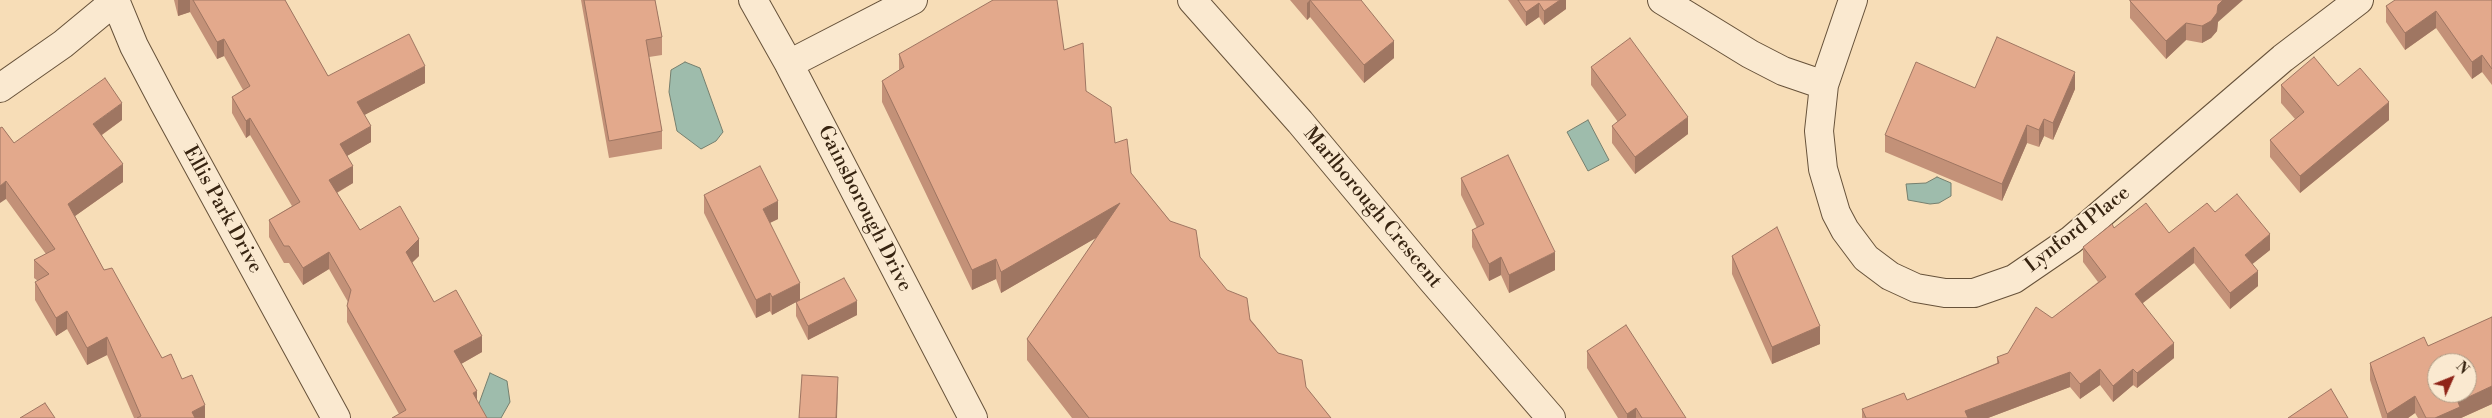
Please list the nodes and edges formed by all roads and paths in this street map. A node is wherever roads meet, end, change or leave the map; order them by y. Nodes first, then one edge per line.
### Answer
1 (115, 0) edge
2 (753, 0) edge
3 (912, 0) edge
4 (1192, 0) edge
5 (1662, 0) edge
6 (1853, 0) edge
7 (2359, 0) edge
8 (789, 64) junction
9 (1824, 86) junction
10 (0, 88) edge
11 (336, 418) edge
12 (973, 418) edge
13 (1551, 418) edge

1 - 10 street
1 - 11 street, Ellis Park Drive
2 - 8 street, Gainsborough Drive
3 - 8 street
4 - 13 street, Marlborough Crescent
5 - 9 street
6 - 9 street, Lynford Place
7 - 9 street, Lynford Place
8 - 12 street, Gainsborough Drive

